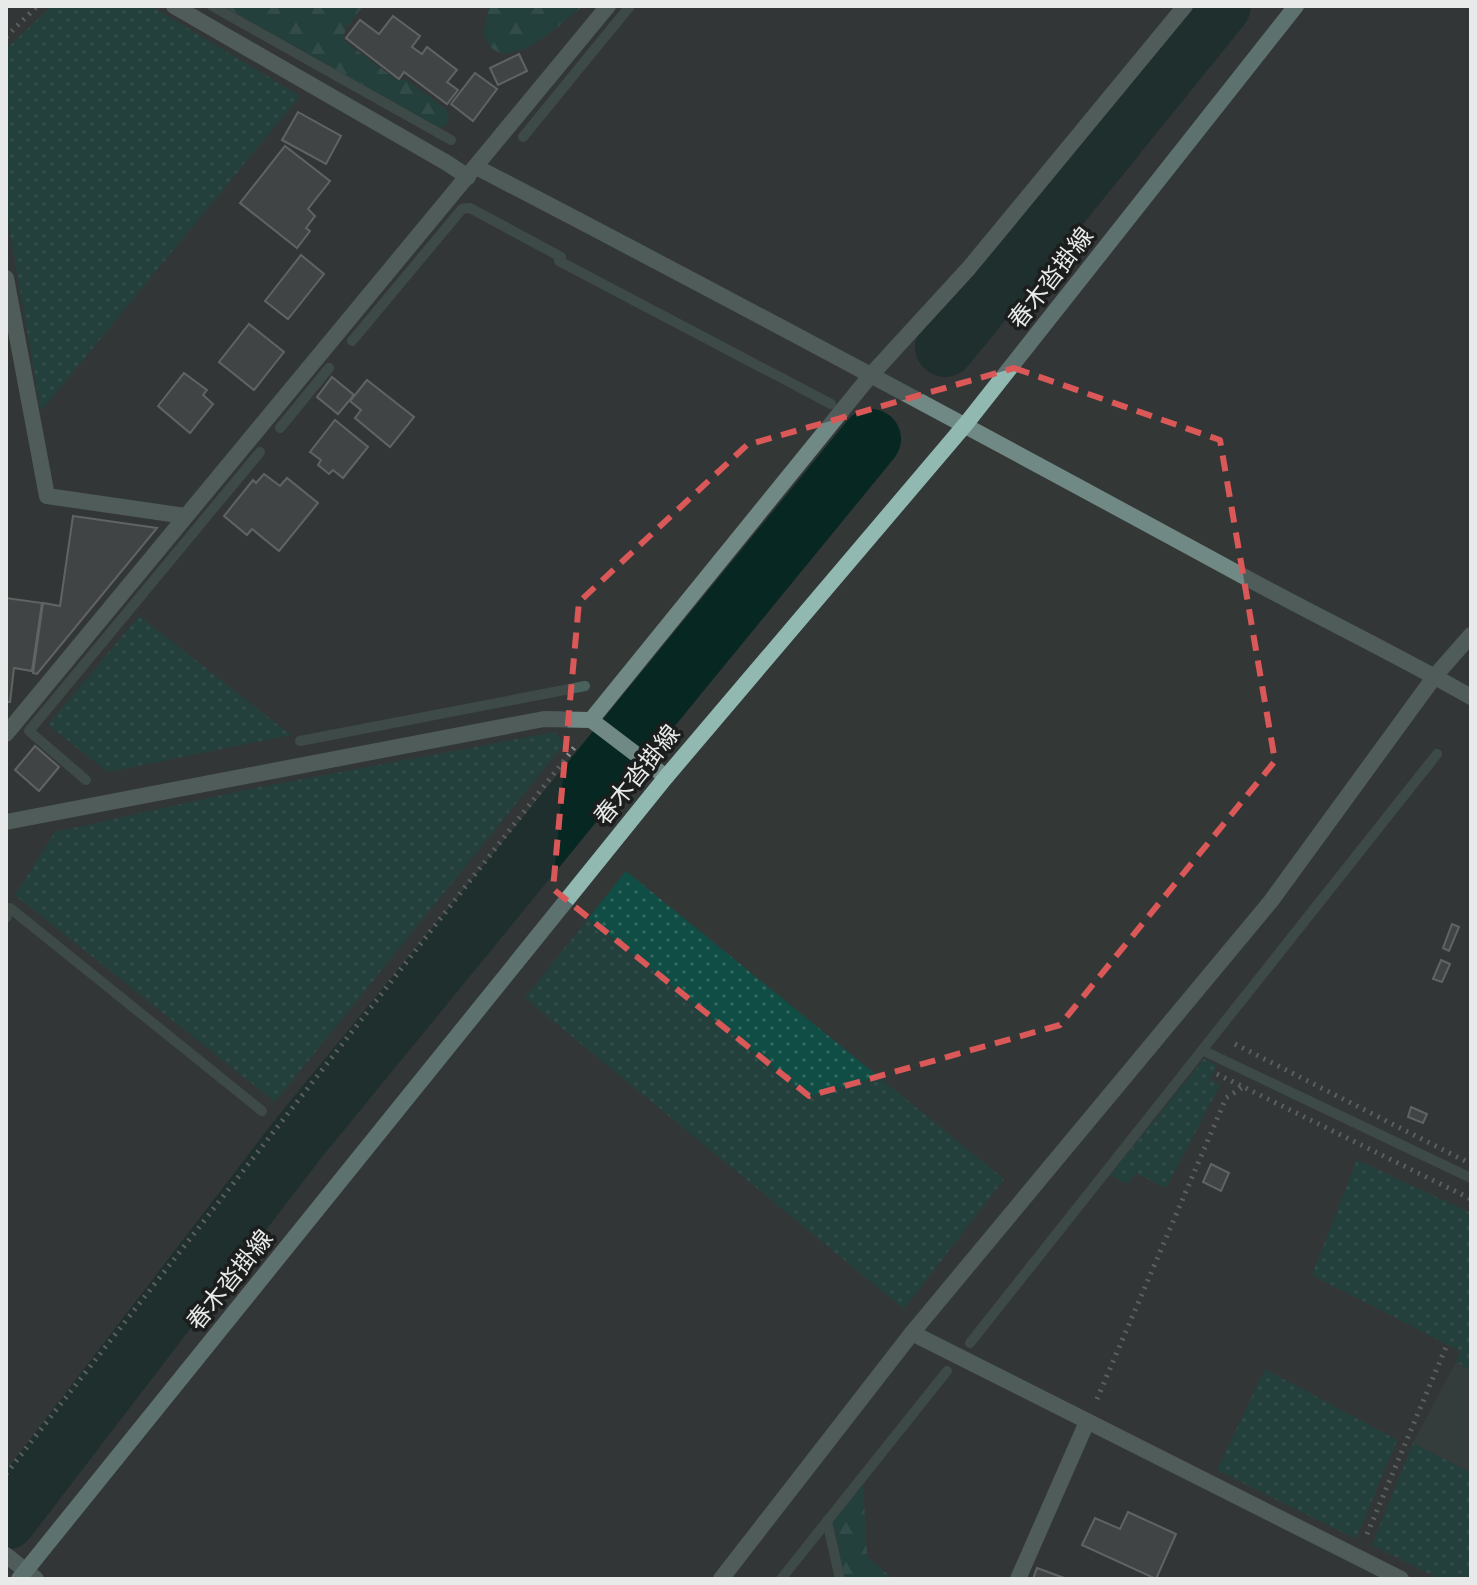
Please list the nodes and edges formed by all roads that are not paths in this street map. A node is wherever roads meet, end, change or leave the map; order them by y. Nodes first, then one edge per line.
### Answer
1 (174, 6) edge
2 (608, 6) edge
3 (1185, 6) edge
4 (1296, 6) edge
5 (472, 172) junction
6 (6, 278) edge
7 (870, 376) junction
8 (965, 425) junction
9 (185, 516) junction
10 (1471, 635) edge
11 (1435, 676) junction
12 (1471, 697) edge
13 (586, 720) junction
14 (6, 734) edge
15 (666, 777) junction
16 (6, 822) edge
17 (912, 1333) junction
18 (1087, 1422) junction
19 (6, 1555) edge
20 (27, 1576) edge
21 (721, 1579) edge
22 (1018, 1579) edge
23 (1401, 1579) edge

1 - 5 street
2 - 5 street
3 - 7 street
4 - 8 main road, 春木沓掛線
5 - 7 street
5 - 9 street
6 - 9 street
7 - 8 street
7 - 13 street
8 - 11 street
8 - 15 main road, 春木沓掛線
9 - 14 street
10 - 11 street
11 - 12 street
11 - 17 street
13 - 15 street
13 - 16 street
15 - 20 main road, 春木沓掛線
17 - 18 street
17 - 21 street
18 - 22 street
18 - 23 street
19 - 20 street

